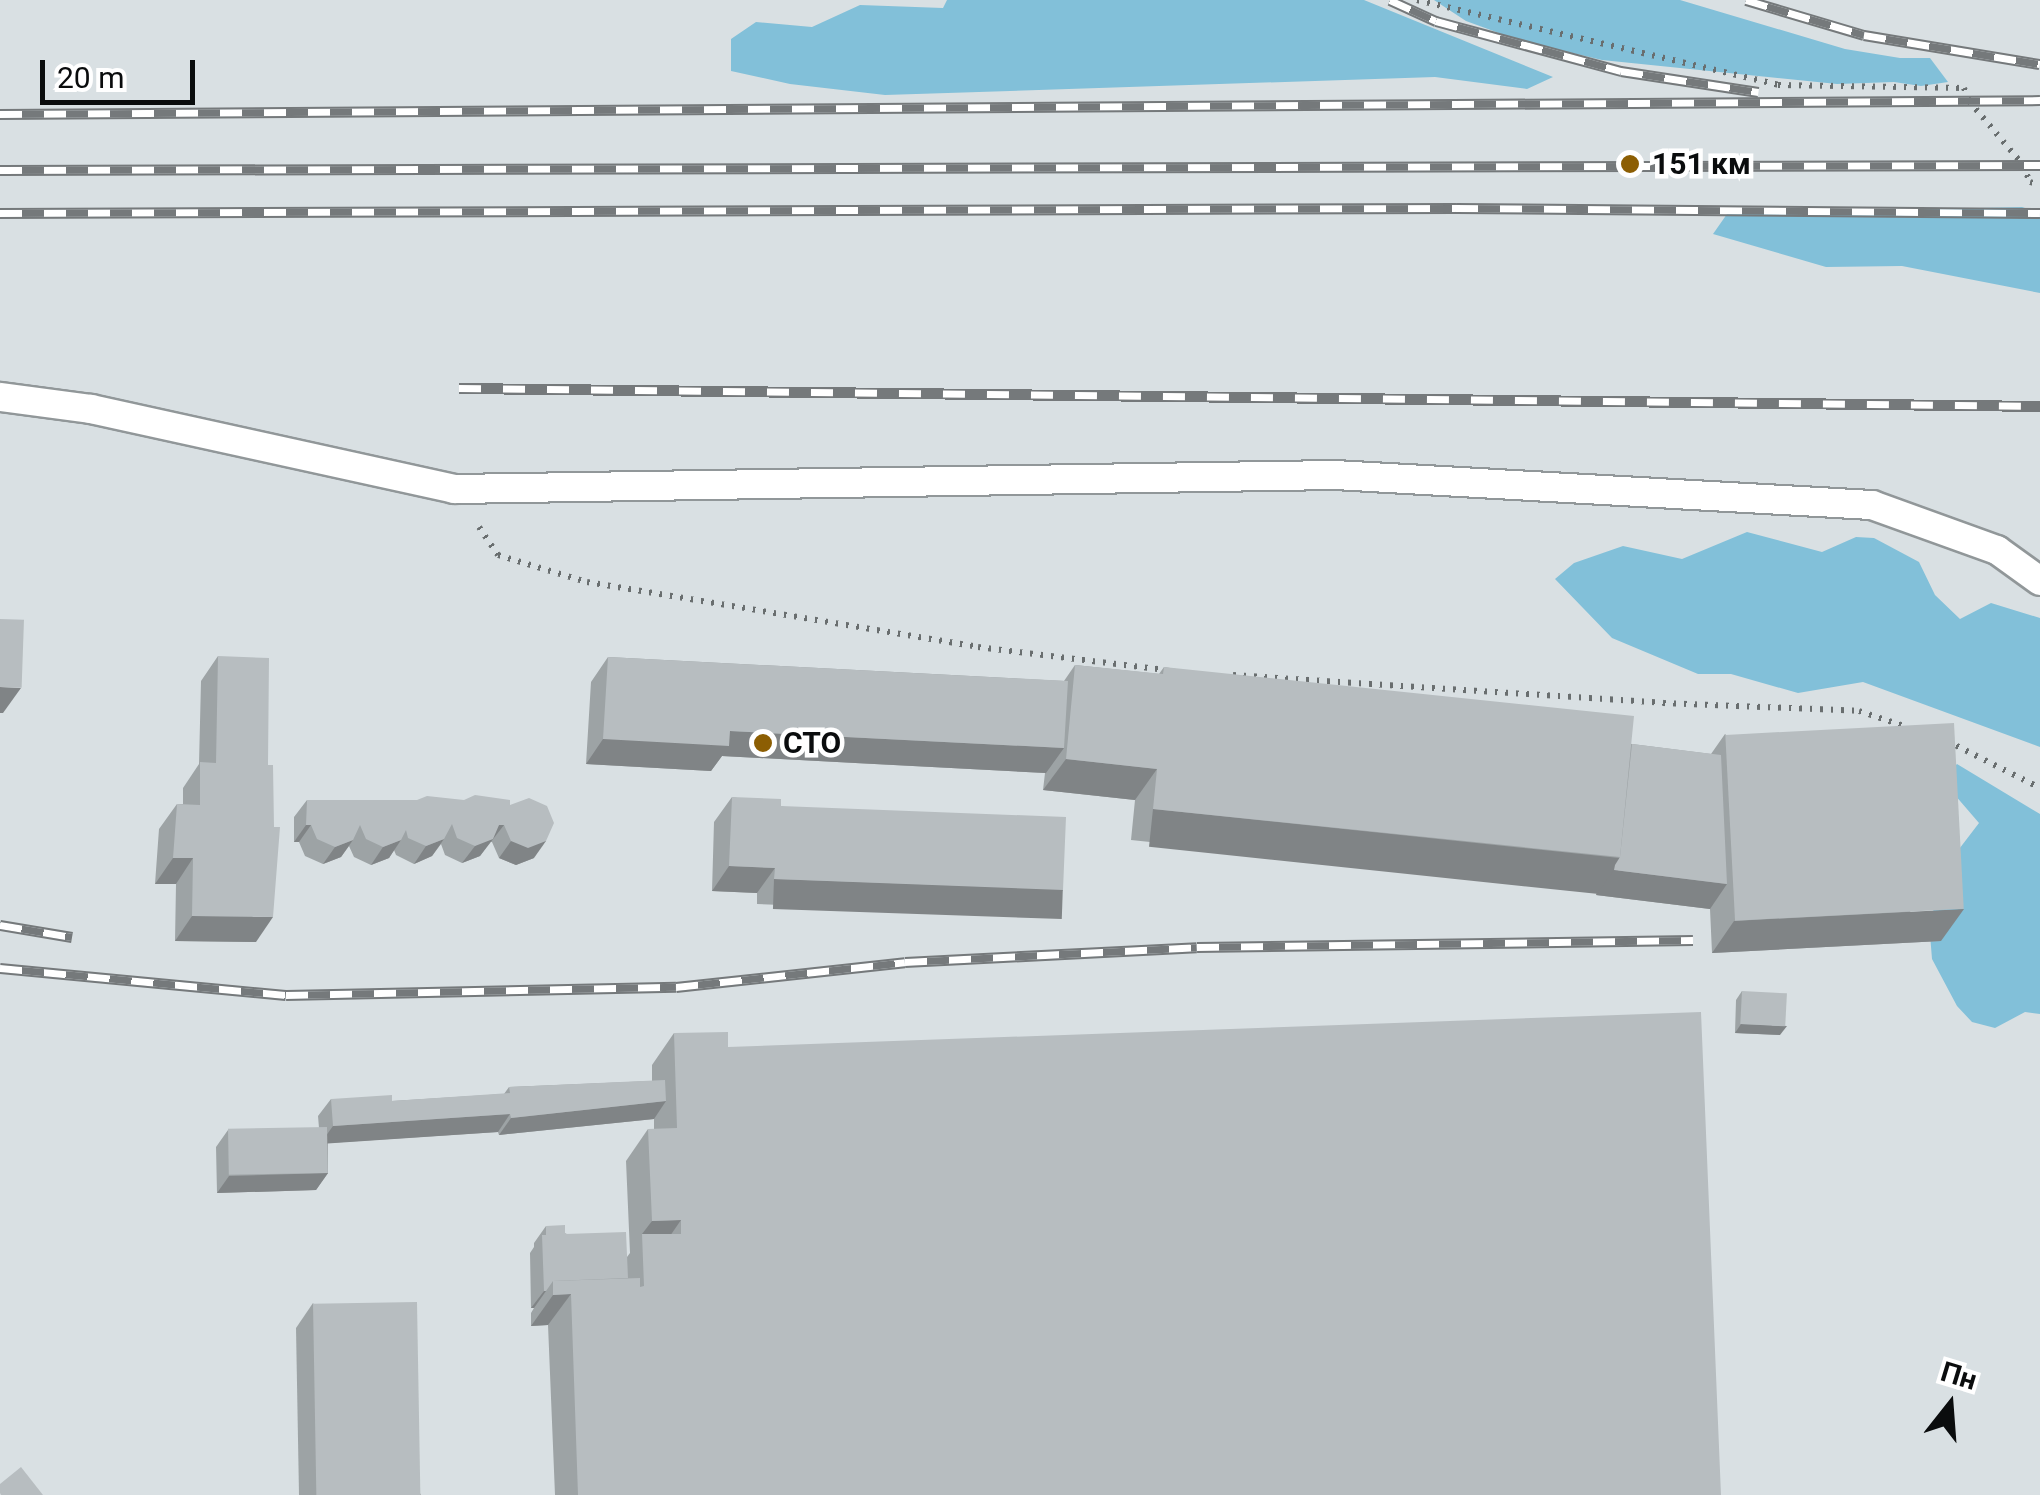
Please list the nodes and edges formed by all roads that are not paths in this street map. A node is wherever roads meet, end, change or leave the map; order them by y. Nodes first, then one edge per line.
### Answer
1 (0, 397) edge
2 (2039, 579) edge

1 - 2 lane

